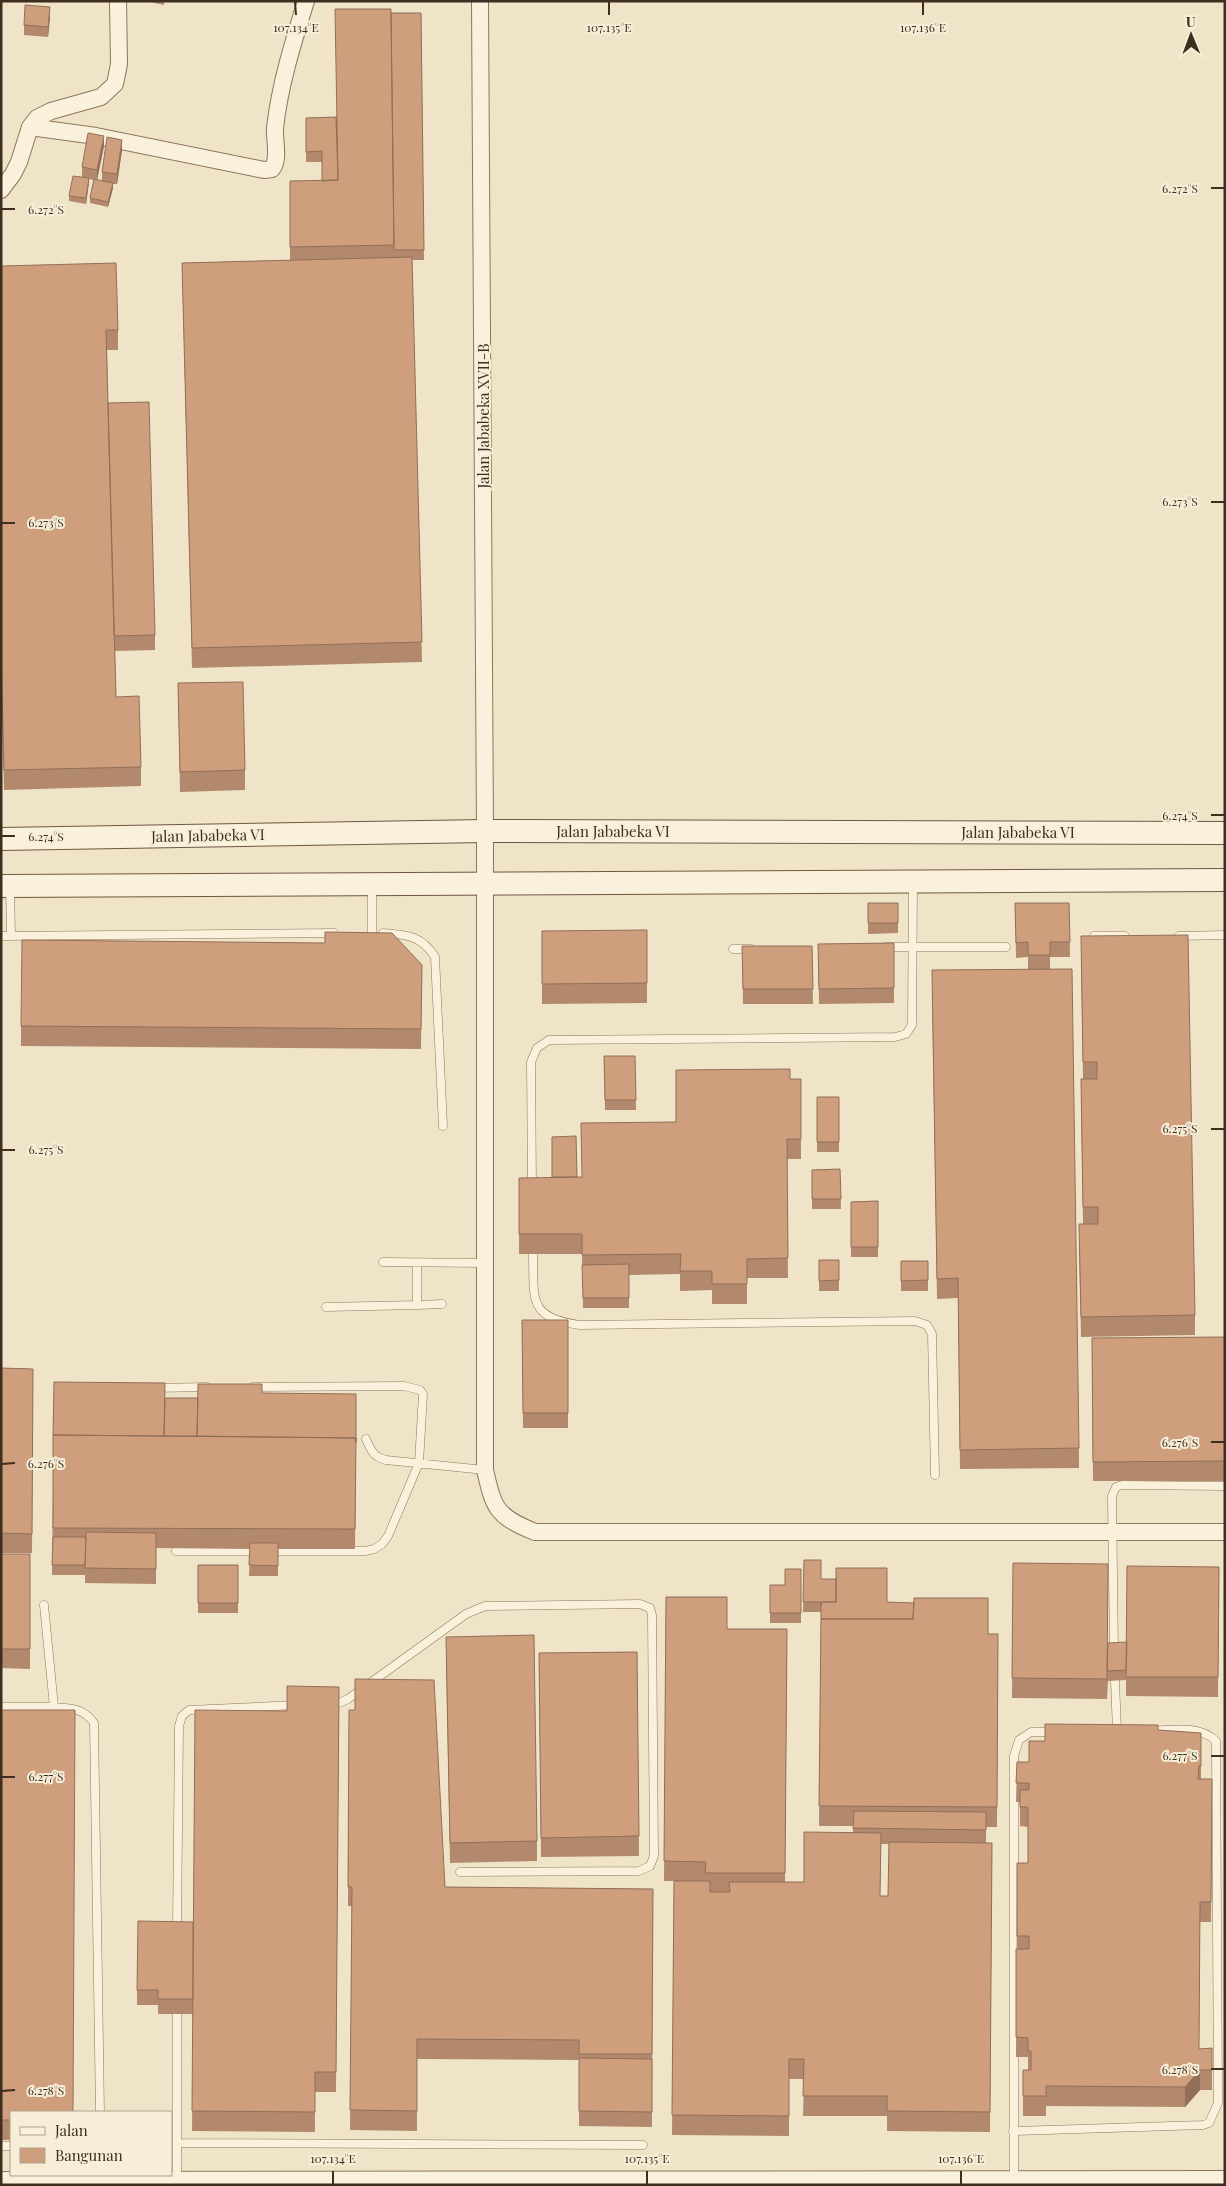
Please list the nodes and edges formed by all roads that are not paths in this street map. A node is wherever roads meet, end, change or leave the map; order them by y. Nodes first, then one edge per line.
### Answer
1 (118, 1) edge
2 (306, 1) edge
3 (480, 1) edge
4 (30, 127) junction
5 (1, 190) edge
6 (485, 830) junction
7 (1225, 833) edge
8 (1, 839) edge
9 (1225, 880) edge
10 (913, 882) junction
11 (372, 884) junction
12 (484, 884) junction
13 (6, 886) edge
14 (343, 933) edge
15 (362, 933) edge
16 (372, 933) junction
17 (11, 935) junction
18 (1225, 935) edge
19 (1, 936) edge
20 (1094, 936) edge
21 (1131, 936) edge
22 (1169, 936) edge
23 (876, 947) edge
24 (914, 947) junction
25 (761, 948) edge
26 (1006, 948) dead end
27 (732, 949) dead end
28 (443, 1126) dead end
29 (532, 1197) edge
30 (533, 1255) dead end
31 (383, 1262) dead end
32 (417, 1263) junction
33 (484, 1263) junction
34 (442, 1304) dead end
35 (417, 1305) junction
36 (326, 1307) dead end
37 (218, 1387) edge
38 (247, 1387) edge
39 (149, 1388) edge
40 (366, 1439) dead end
41 (419, 1462) junction
42 (485, 1470) junction
43 (935, 1475) dead end
44 (1225, 1486) edge
45 (1112, 1531) junction
46 (1225, 1532) edge
47 (176, 1551) dead end
48 (44, 1605) dead end
49 (1114, 1653) edge
50 (1115, 1680) edge
51 (324, 1704) edge
52 (305, 1705) edge
53 (1, 1707) edge
54 (54, 1707) junction
55 (1107, 1731) edge
56 (1117, 1731) junction
57 (1126, 1731) edge
58 (1145, 1731) edge
59 (1059, 1732) edge
60 (460, 1872) dead end
61 (177, 1936) edge
62 (177, 2014) edge
63 (100, 2111) edge
64 (1013, 2131) junction
65 (178, 2143) junction
66 (643, 2145) dead end
67 (101, 2177) edge
68 (1014, 2179) junction
69 (1225, 2179) edge
70 (1, 2180) edge
71 (177, 2180) junction
72 (306, 2182) edge
73 (533, 2182) edge
74 (725, 2182) edge
75 (878, 2182) edge
76 (944, 2182) edge

1 - 4 street
2 - 4 street
3 - 6 street, Jalan Jababeka XVII-B
4 - 5 street
6 - 7 street, Jalan Jababeka VI
6 - 8 street, Jalan Jababeka VI
6 - 12 street, Jalan Jababeka XVII-B
9 - 10 street
10 - 12 street
10 - 24 lane
11 - 12 street
11 - 13 street
11 - 16 lane
12 - 33 street, Jalan Jababeka XVII-B
13 - 17 lane
14 - 17 lane
15 - 16 lane
16 - 28 lane
17 - 19 lane
18 - 22 lane
20 - 21 lane
23 - 24 lane
24 - 26 lane
24 - 29 lane
25 - 27 lane
30 - 43 lane
31 - 32 lane
32 - 33 lane
32 - 35 lane
33 - 42 street, Jalan Jababeka XVII-B
34 - 35 lane
35 - 36 lane
37 - 39 lane
38 - 41 lane
40 - 41 lane
41 - 42 lane
41 - 47 lane
42 - 45 street, Jalan Jababeka XVII-B
44 - 45 lane
45 - 46 street, Jalan Jababeka XVII-B
45 - 49 lane
48 - 54 lane
50 - 56 lane
51 - 60 lane
52 - 61 lane
53 - 54 lane
54 - 63 lane
55 - 56 lane
56 - 57 lane
58 - 64 lane
59 - 64 lane
62 - 65 lane
64 - 68 lane
65 - 66 lane
65 - 71 lane
67 - 70 street
67 - 71 street
68 - 69 street
68 - 76 street
71 - 72 street
72 - 73 street
73 - 74 street
74 - 75 street
75 - 76 street

